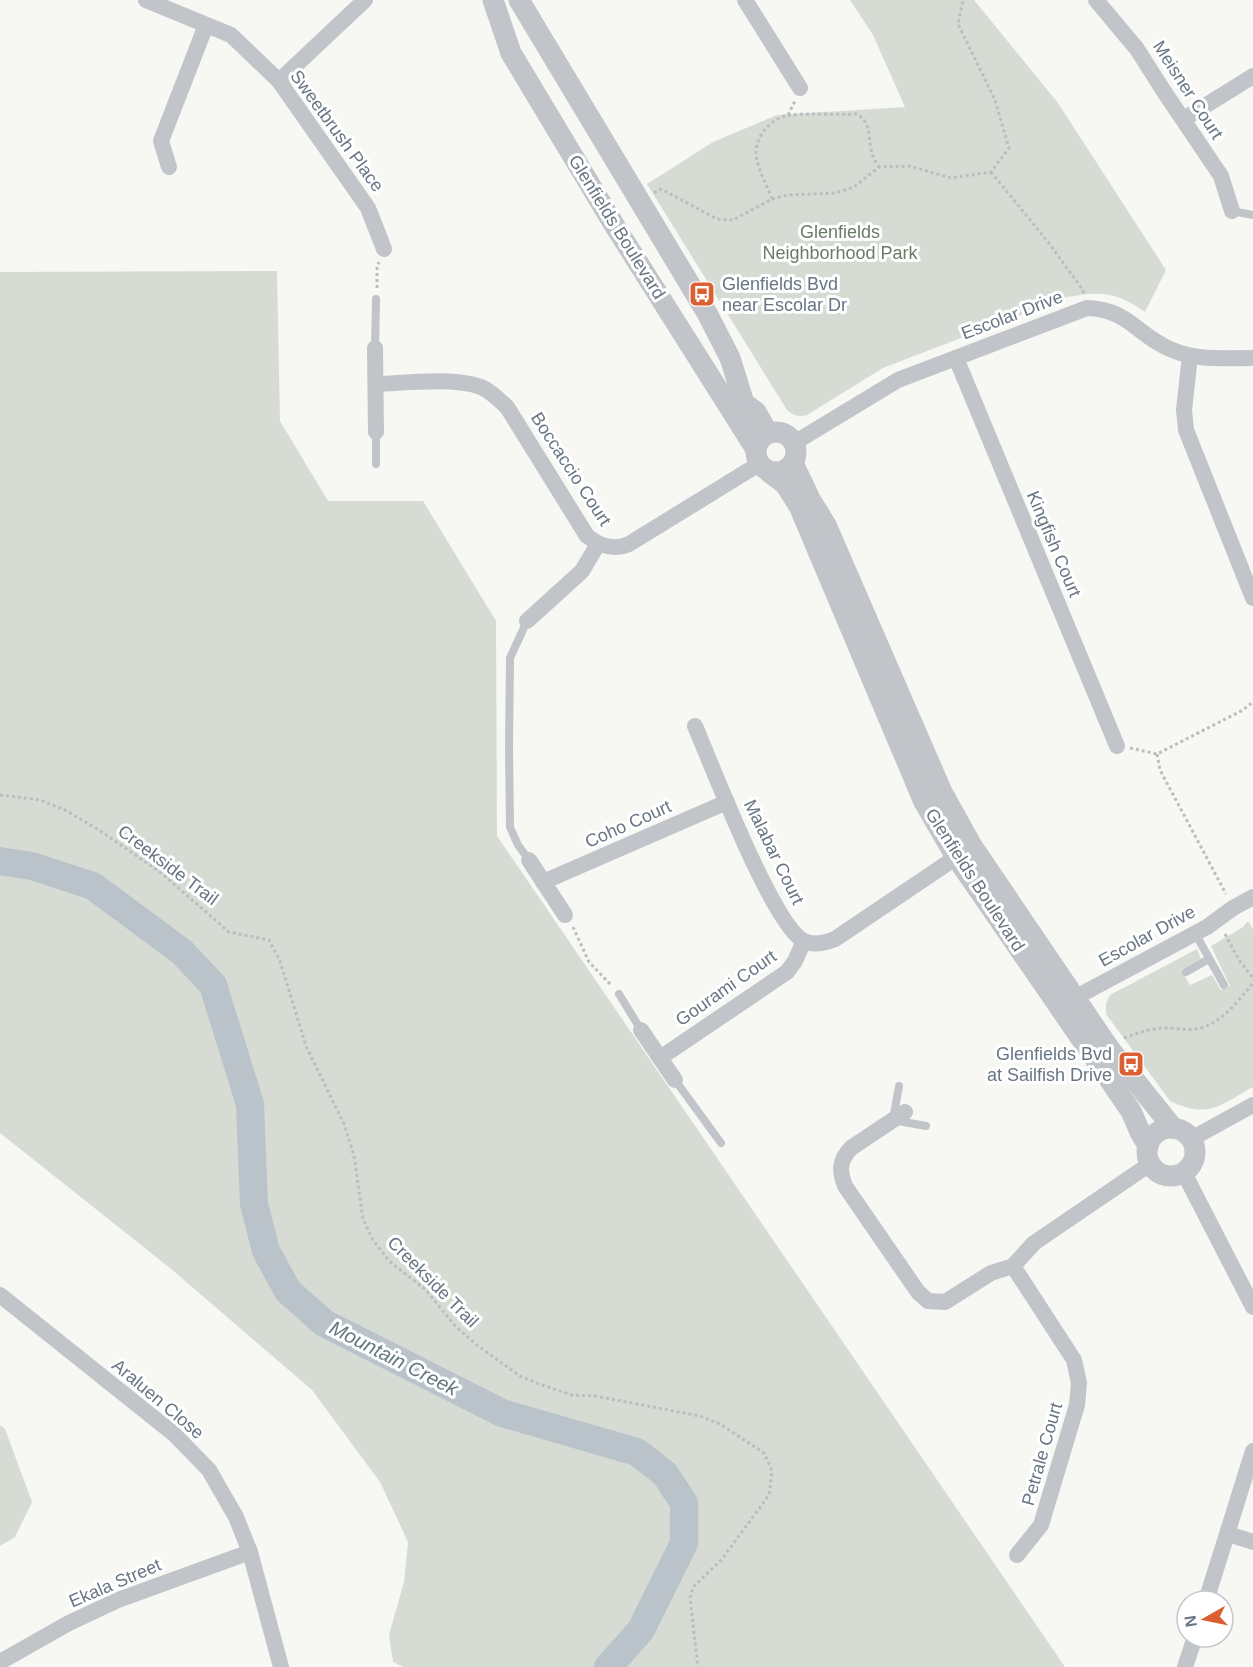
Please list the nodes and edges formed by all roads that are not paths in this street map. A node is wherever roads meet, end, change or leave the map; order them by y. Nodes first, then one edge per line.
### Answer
1 (146, 0) edge
2 (365, 0) edge
3 (493, 0) edge
4 (519, 0) edge
5 (745, 0) edge
6 (1096, 0) edge
7 (206, 25) junction
8 (1253, 76) edge
9 (279, 81) junction
10 (800, 88) dead end
11 (1184, 119) junction
12 (169, 167) dead end
13 (1232, 211) joint
14 (1253, 215) edge
15 (384, 249) road end
16 (376, 299) road end
17 (375, 348) joint
18 (1190, 356) junction
19 (956, 358) junction
20 (1253, 358) edge
21 (376, 384) junction
22 (376, 432) joint
23 (793, 453) junction
24 (763, 454) junction
25 (376, 464) dead end
26 (598, 544) junction
27 (1253, 598) edge
28 (527, 621) joint
29 (695, 726) dead end
30 (1117, 746) road end
31 (727, 802) junction
32 (964, 852) junction
33 (529, 860) joint
34 (543, 882) junction
35 (1253, 897) edge
36 (565, 915) road end
37 (1195, 933) junction
38 (804, 941) junction
39 (1209, 959) junction
40 (1186, 972) dead end
41 (1224, 985) dead end
42 (619, 994) road end
43 (1067, 1002) junction
44 (641, 1030) joint
45 (660, 1058) junction
46 (675, 1080) joint
47 (899, 1086) dead end
48 (1253, 1105) edge
49 (899, 1116) junction
50 (926, 1126) dead end
51 (1173, 1128) junction
52 (1191, 1139) junction
53 (721, 1143) dead end
54 (1149, 1155) junction
55 (1184, 1173) junction
56 (1013, 1266) junction
57 (0, 1295) edge
58 (1253, 1307) edge
59 (1253, 1452) edge
60 (1228, 1534) junction
61 (1253, 1542) edge
62 (250, 1552) junction
63 (1017, 1555) dead end
64 (1210, 1589) edge
65 (1191, 1649) edge
66 (19, 1660) edge
67 (0, 1662) edge
68 (281, 1667) edge
69 (1185, 1667) edge

1 - 7 street, Sweetbrush Place
2 - 9 street
3 - 24 street, Glenfields Boulevard
4 - 24 street, Glenfields Boulevard
5 - 10 street
6 - 11 street, Meisner Court
7 - 9 street, Sweetbrush Place
7 - 12 street
8 - 11 street
9 - 15 street, Sweetbrush Place
11 - 13 street, Meisner Court
13 - 14 lane
16 - 17 lane
17 - 21 street
18 - 19 street, Escolar Drive
18 - 20 street, Escolar Drive
18 - 27 street
19 - 23 street, Escolar Drive
19 - 30 street, Kingfish Court
21 - 22 street
21 - 26 street, Boccaccio Court
22 - 25 lane
23 - 24 street
23 - 24 street
23 - 32 street, Glenfields Boulevard
24 - 26 street, Boccaccio Court
24 - 32 street, Glenfields Boulevard
26 - 28 street
28 - 33 lane
29 - 31 street, Malabar Court
31 - 34 street, Coho Court
31 - 38 street, Malabar Court
32 - 38 street
32 - 43 street, Glenfields Boulevard
33 - 34 street
34 - 36 street
35 - 37 street, Escolar Drive
37 - 39 lane
37 - 43 street, Escolar Drive
38 - 45 street, Gourami Court
39 - 40 lane
39 - 41 lane
42 - 44 lane
43 - 51 street, Glenfields Boulevard
43 - 54 street, Glenfields Boulevard
44 - 45 street
45 - 46 street
46 - 53 lane
47 - 49 lane
48 - 52 street
49 - 50 lane
49 - 56 street
51 - 52 street
51 - 54 street
52 - 55 street
54 - 55 street
54 - 56 street
55 - 58 street
56 - 63 street, Petrale Court
57 - 62 street, Araluen Close
59 - 60 street
60 - 61 street
60 - 64 street
62 - 66 street, Ekala Street
62 - 68 street, Araluen Close
65 - 69 street
66 - 67 street, Ekala Street

